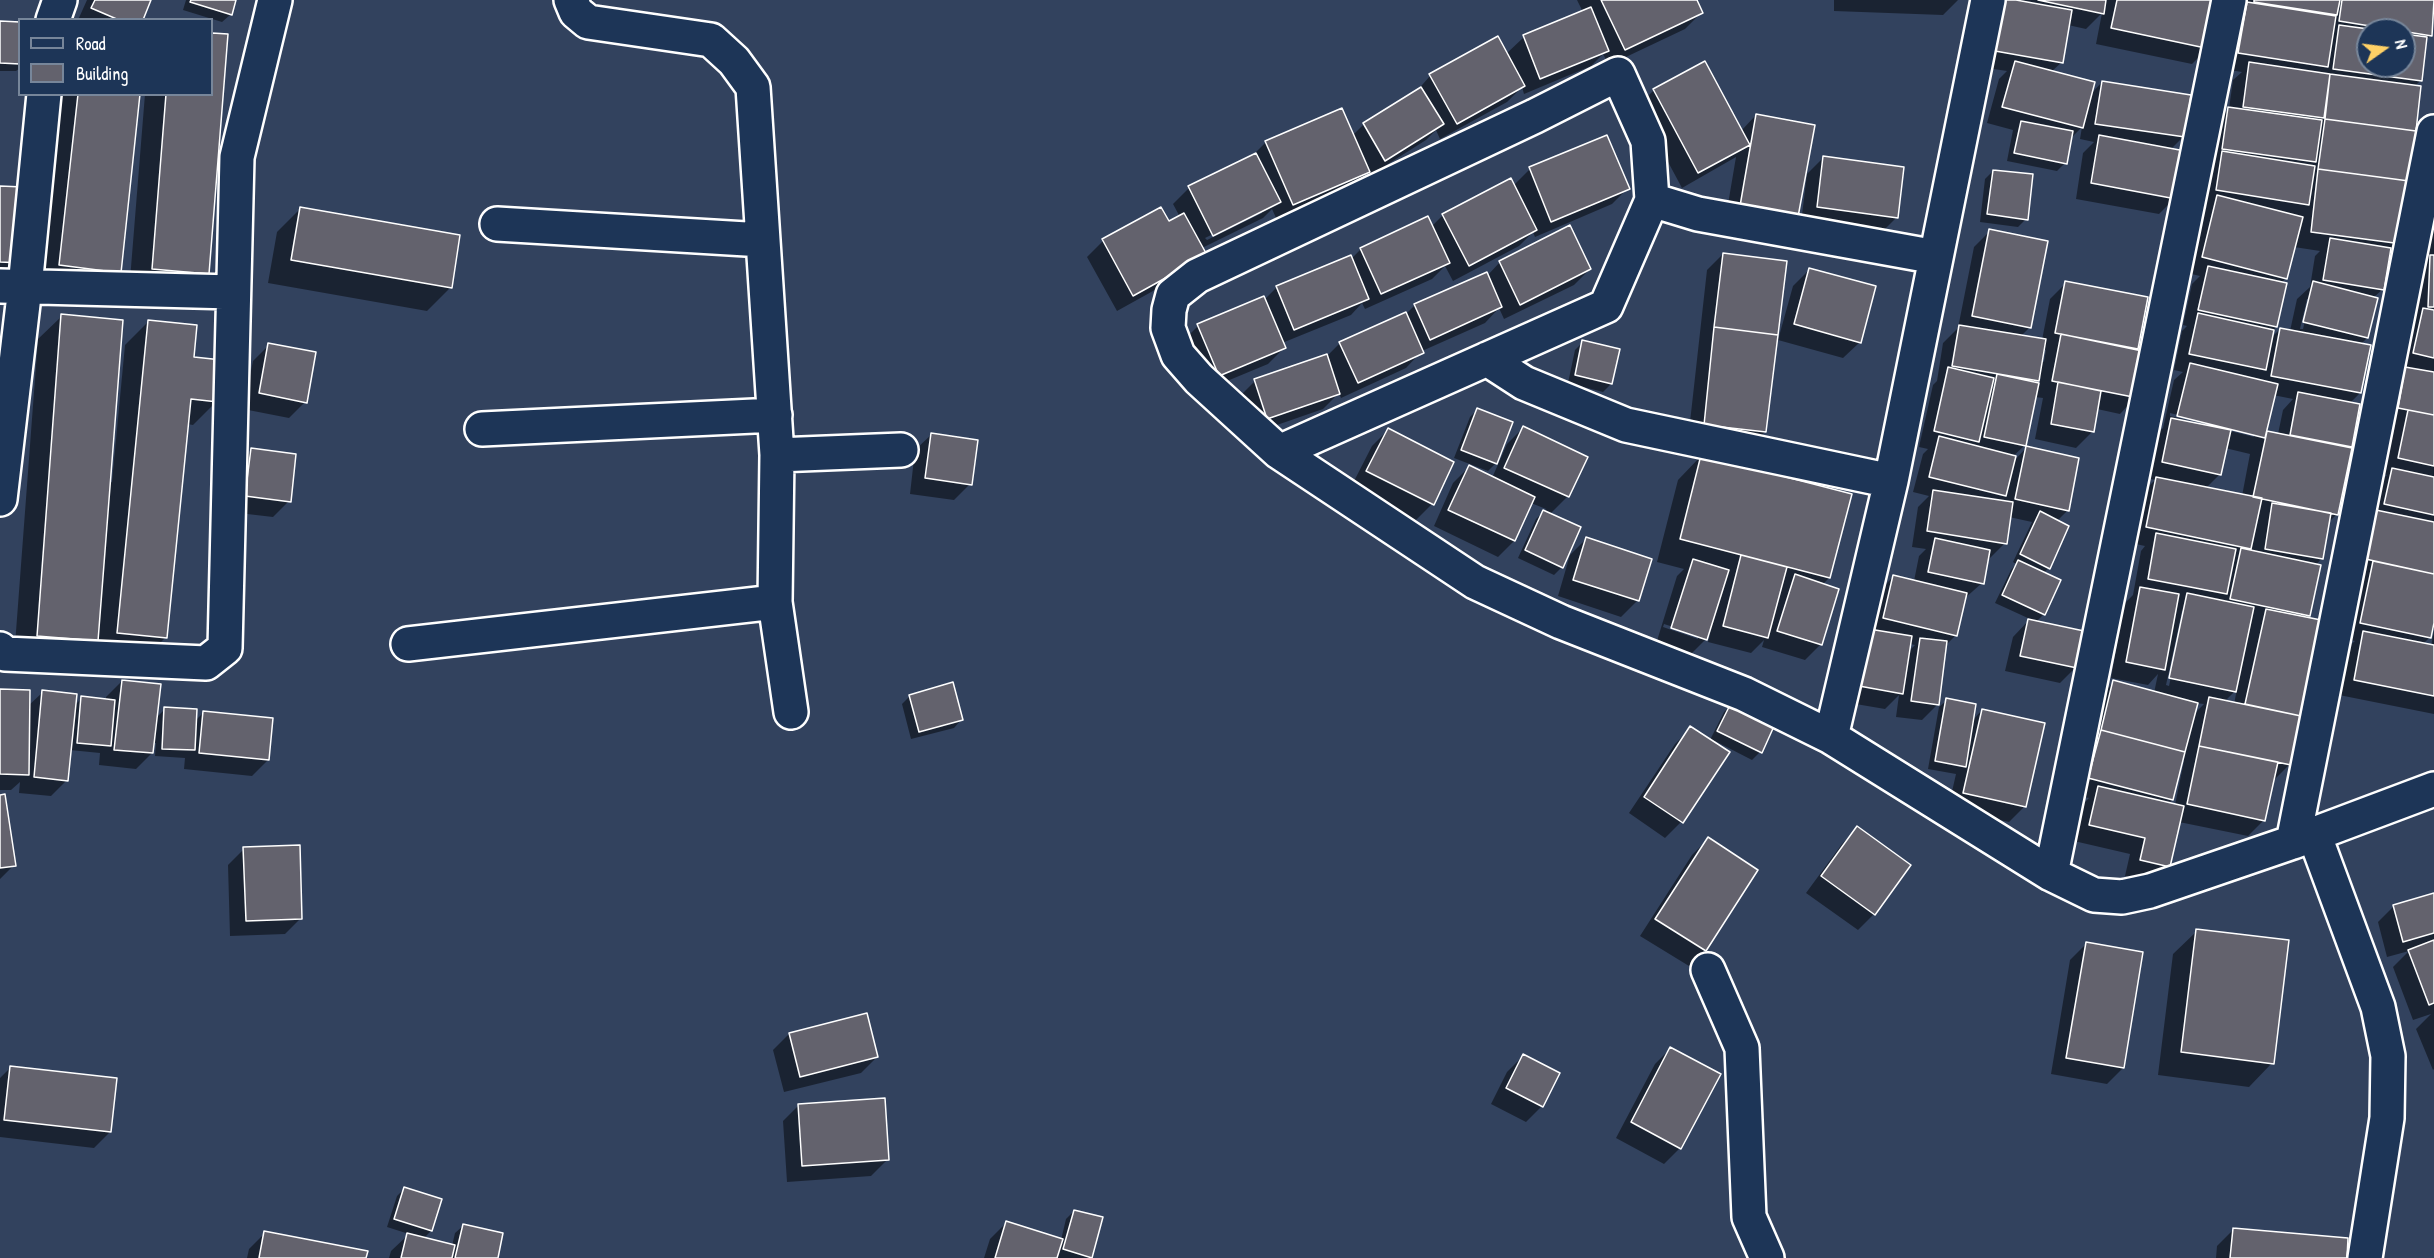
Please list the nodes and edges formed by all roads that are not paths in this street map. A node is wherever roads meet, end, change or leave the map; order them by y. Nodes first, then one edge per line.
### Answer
1 (60, 0) edge
2 (275, 0) edge
3 (571, 0) edge
4 (1988, 0) edge
5 (2229, 0) edge
6 (54, 18) edge
7 (44, 96) edge
8 (2434, 132) edge
9 (1652, 201) junction
10 (497, 224) dead end
11 (763, 240) junction
12 (1936, 256) junction
13 (13, 286) edge
14 (233, 292) junction
15 (1487, 359) junction
16 (775, 415) junction
17 (482, 429) dead end
18 (901, 450) dead end
19 (1280, 452) junction
20 (777, 456) junction
21 (1891, 481) junction
22 (0, 499) edge
23 (775, 602) junction
24 (408, 644) dead end
25 (0, 649) edge
26 (791, 712) dead end
27 (1832, 737) junction
28 (2434, 789) edge
29 (2304, 838) junction
30 (2052, 873) junction
31 (1708, 970) dead end
32 (1767, 1258) edge
33 (2365, 1258) edge

1 - 6 street
2 - 14 street
3 - 11 street
4 - 12 street
5 - 30 street
7 - 13 street
8 - 29 street
9 - 12 street
9 - 15 street
9 - 19 street
10 - 11 street
11 - 16 street
12 - 21 street
13 - 14 street
13 - 22 street
14 - 25 street
15 - 19 street
15 - 21 street
16 - 17 street
16 - 20 street
18 - 20 street
19 - 27 street
20 - 23 street
21 - 27 street
23 - 24 street
23 - 26 street
27 - 30 street
28 - 29 street
29 - 30 street
29 - 33 street
31 - 32 street

